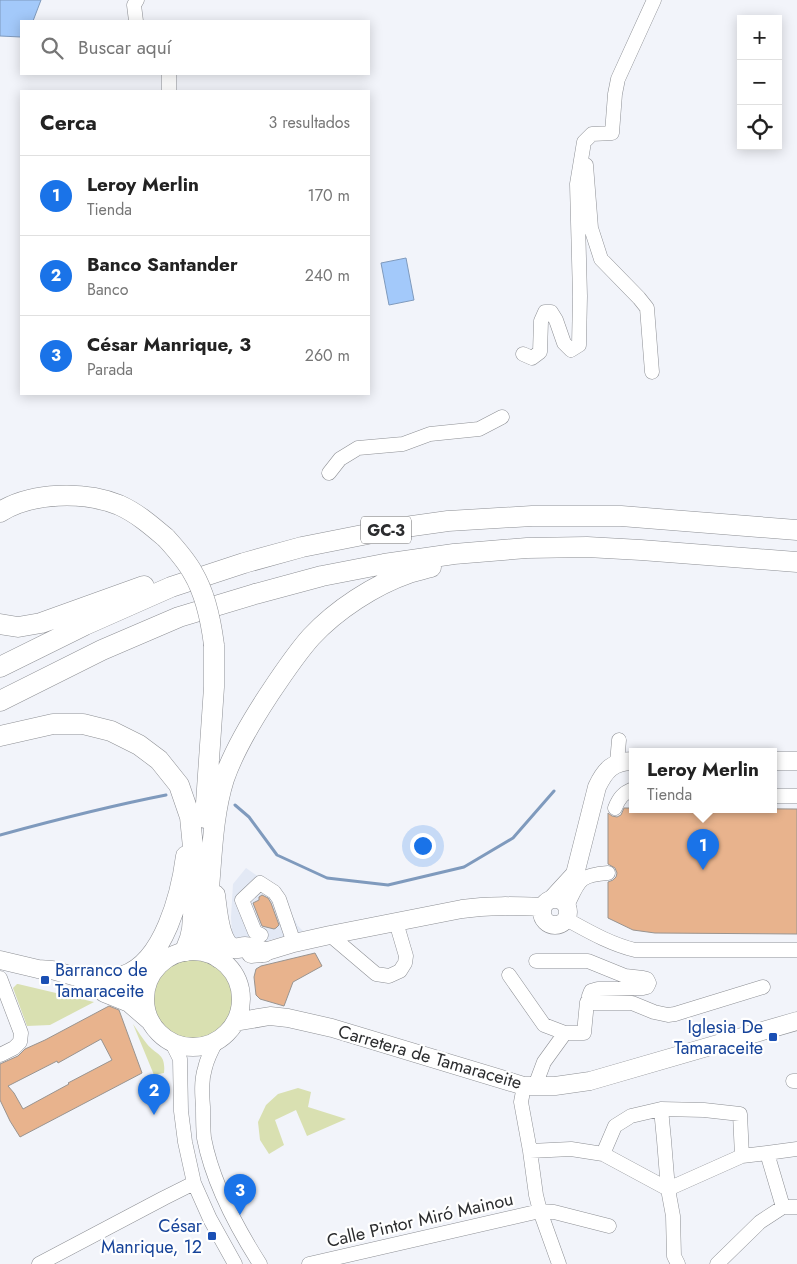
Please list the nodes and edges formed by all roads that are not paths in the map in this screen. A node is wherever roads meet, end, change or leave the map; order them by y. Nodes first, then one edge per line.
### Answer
1 (137, 0) edge
2 (654, 0) edge
3 (136, 20) edge
4 (169, 75) edge
5 (169, 90) edge
6 (584, 142) junction
7 (523, 354) dead end
8 (652, 372) dead end
9 (502, 417) dead end
10 (329, 473) dead end
11 (1, 512) edge
12 (398, 528) junction
13 (797, 530) edge
14 (527, 548) junction
15 (797, 562) edge
16 (0, 624) edge
17 (0, 667) edge
18 (0, 701) edge
19 (0, 736) edge
20 (620, 740) dead end
21 (777, 761) edge
22 (797, 761) edge
23 (625, 762) edge
24 (629, 791) edge
25 (777, 796) edge
26 (797, 796) edge
27 (615, 808) dead end
28 (190, 817) junction
29 (203, 873) junction
30 (575, 874) junction
31 (557, 907) junction
32 (396, 922) junction
33 (330, 935) junction
34 (294, 943) junction
35 (263, 948) junction
36 (797, 950) edge
37 (184, 951) junction
38 (220, 958) junction
39 (0, 960) edge
40 (536, 961) dead end
41 (38, 969) junction
42 (509, 975) dead end
43 (0, 978) edge
44 (81, 978) junction
45 (148, 980) junction
46 (240, 984) junction
47 (763, 987) dead end
48 (3, 994) edge
49 (590, 1000) junction
50 (797, 1021) edge
51 (151, 1022) junction
52 (235, 1022) junction
53 (565, 1033) junction
54 (217, 1040) junction
55 (171, 1041) junction
56 (0, 1055) edge
57 (529, 1086) junction
58 (661, 1109) junction
59 (797, 1149) edge
60 (530, 1151) junction
61 (767, 1153) junction
62 (603, 1154) junction
63 (742, 1156) junction
64 (194, 1183) junction
65 (668, 1188) junction
66 (790, 1207) edge
67 (540, 1211) junction
68 (610, 1226) dead end
69 (363, 1259) edge
70 (40, 1264) edge
71 (235, 1264) edge
72 (260, 1264) edge
73 (309, 1264) edge
74 (559, 1264) edge
75 (678, 1264) edge
76 (718, 1264) edge

1 - 3 street
2 - 6 street
4 - 5 street
6 - 7 street
6 - 8 street
9 - 10 street
11 - 29 highway, bridge
12 - 13 highway, GC-3
12 - 16 highway
12 - 17 highway, GC-3
14 - 15 highway, GC-3
14 - 18 highway, GC-3
14 - 29 highway
19 - 28 highway
20 - 23 street
21 - 22 main road
23 - 30 main road
24 - 27 street
25 - 26 street
28 - 29 highway
28 - 44 highway
29 - 35 highway
29 - 37 highway
29 - 38 highway
30 - 31 main road
30 - 31 street
31 - 32 main road
31 - 36 street
32 - 33 main road
32 - 33 street
33 - 34 main road
34 - 35 main road
34 - 35 street
35 - 38 main road
35 - 46 main road
37 - 38 main road
37 - 45 main road
38 - 46 main road
39 - 41 main road
40 - 49 street
41 - 44 main road
41 - 51 main road
42 - 53 street
43 - 48 street
44 - 45 main road
45 - 51 main road
46 - 52 main road
47 - 49 street
48 - 56 street
49 - 53 street
50 - 57 main road, Carretera de Tamaraceite
51 - 55 main road
52 - 54 main road
52 - 57 main road, Carretera de Tamaraceite
53 - 57 street
54 - 55 main road
54 - 72 street
55 - 64 street
57 - 60 street
58 - 62 street
58 - 63 street
58 - 65 street
59 - 61 street
60 - 62 street
60 - 67 street
61 - 63 street
61 - 66 street
62 - 65 street
63 - 65 street
64 - 70 street
64 - 71 street
65 - 75 street
66 - 76 street
67 - 68 street
67 - 69 street, Calle Pintor Miró Mainou
67 - 74 street
69 - 73 street, Calle Pintor Miró Mainou

